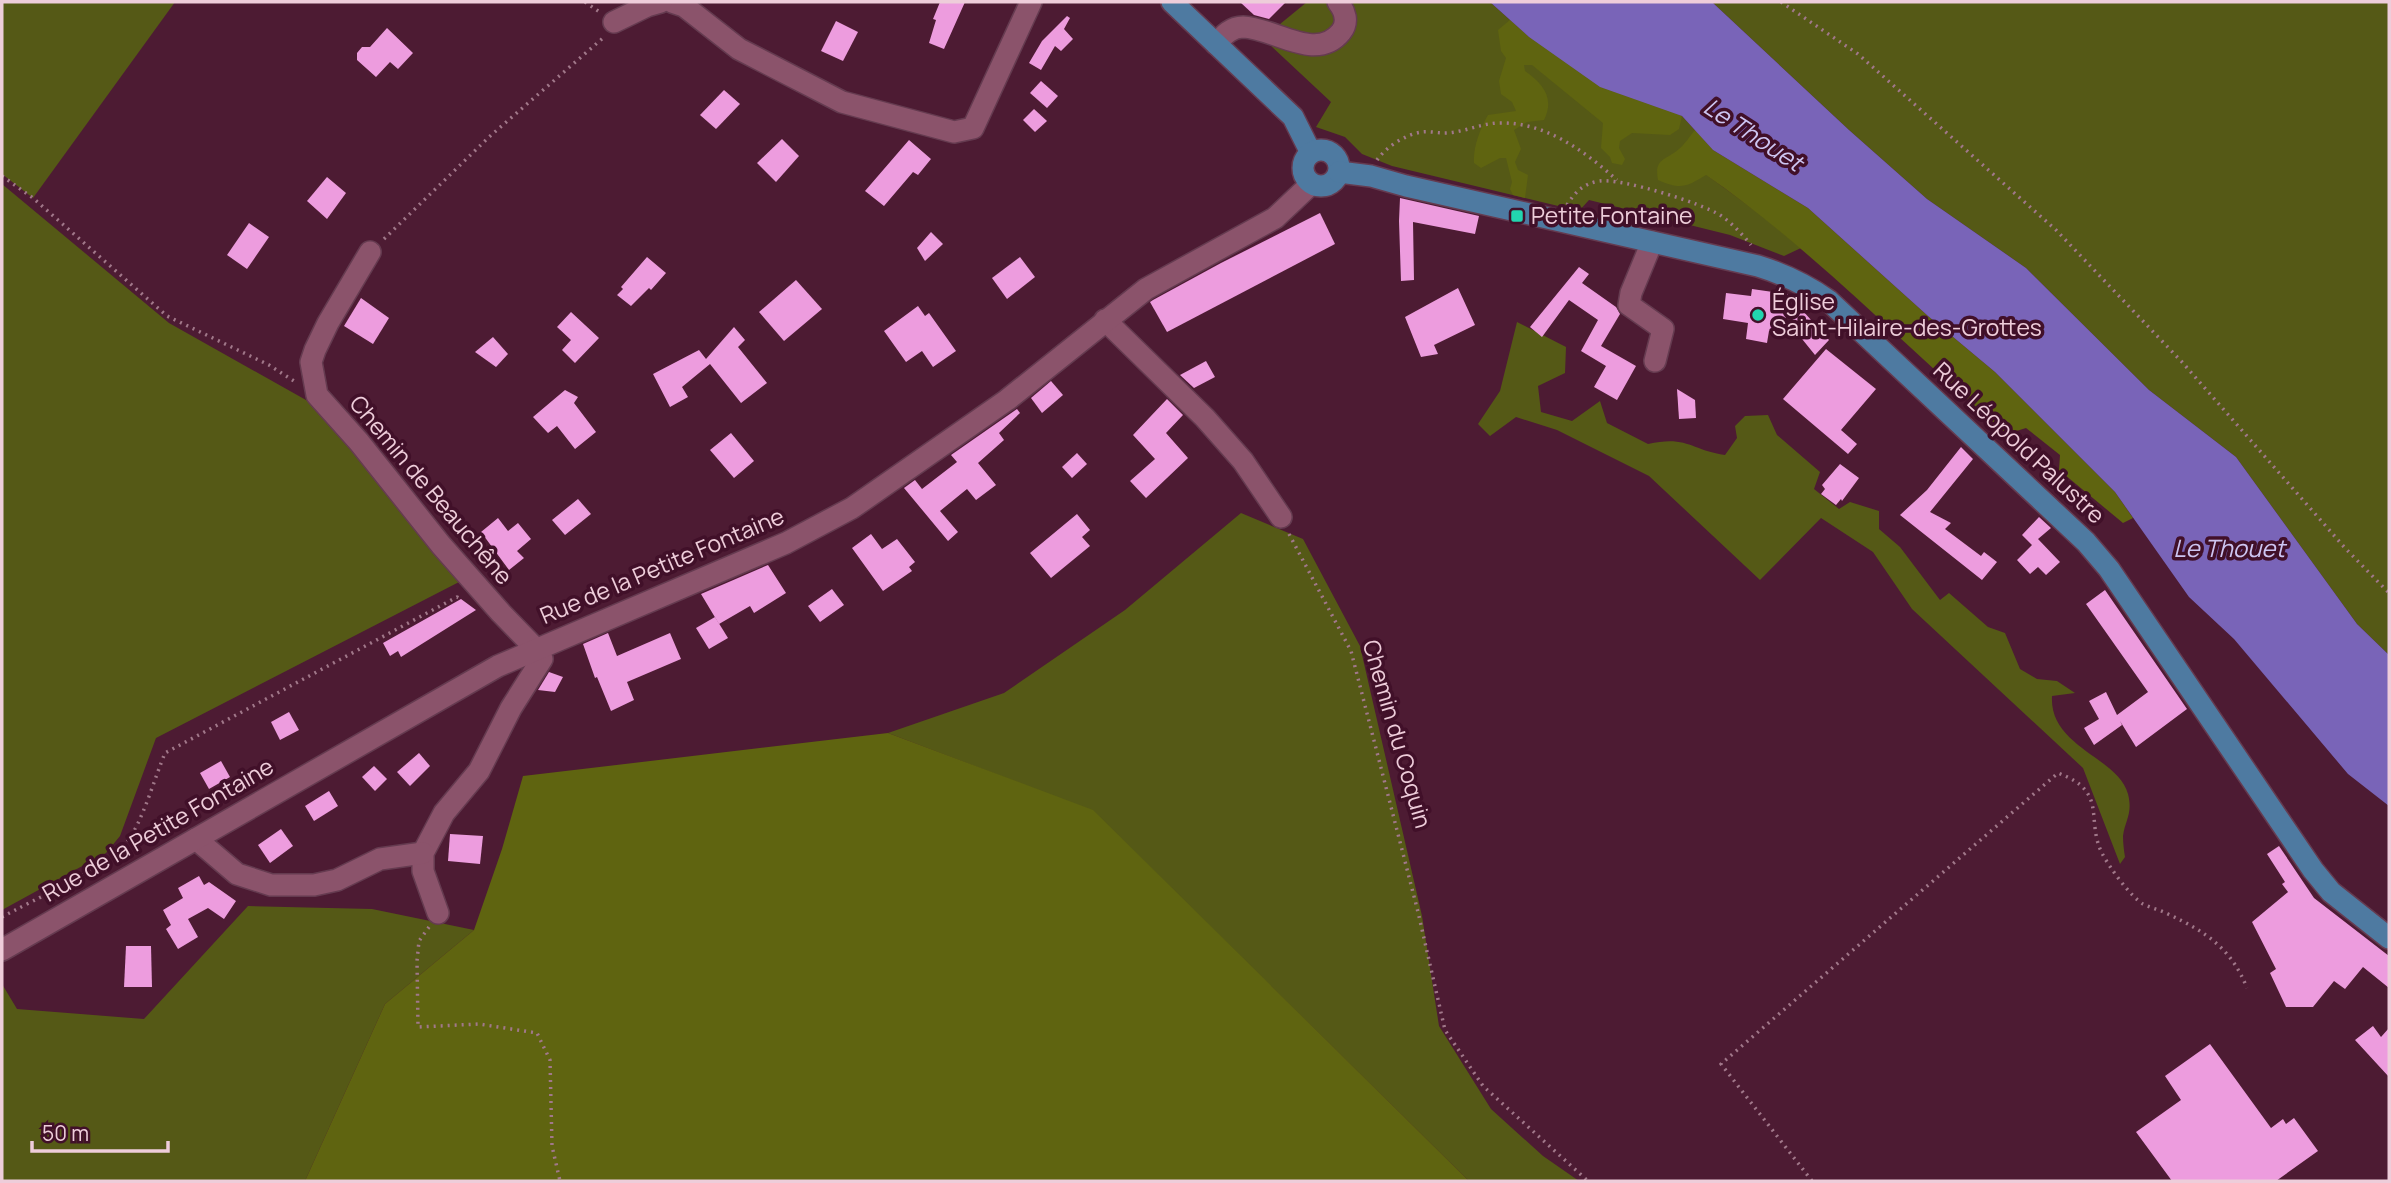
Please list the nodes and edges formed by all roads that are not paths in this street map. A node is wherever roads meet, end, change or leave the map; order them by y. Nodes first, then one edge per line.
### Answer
1 (661, 2) edge
2 (672, 2) edge
3 (1031, 2) edge
4 (1172, 2) edge
5 (1338, 2) edge
6 (614, 22) road end
7 (1216, 44) junction
8 (1311, 153) junction
9 (1339, 172) junction
10 (1311, 184) junction
11 (1652, 242) junction
12 (369, 252) road end
13 (1105, 320) junction
14 (1655, 361) dead end
15 (1280, 517) road end
16 (536, 649) junction
17 (196, 839) junction
18 (424, 853) junction
19 (438, 913) road end
20 (2389, 938) edge
21 (2, 950) edge

1 - 6 street
2 - 3 street
4 - 7 main road
5 - 7 street
7 - 8 main road
8 - 9 main road
8 - 10 main road
9 - 10 main road
9 - 11 main road, Rue Léopold Palustre
10 - 13 street, Rue de la Petite Fontaine
11 - 14 street
11 - 20 main road, Rue Léopold Palustre
12 - 16 street, Chemin de Beauchêne
13 - 15 street
13 - 16 street, Rue de la Petite Fontaine
16 - 17 street, Rue de la Petite Fontaine
16 - 18 street
17 - 18 street
17 - 21 street, Rue de la Petite Fontaine
18 - 19 street

